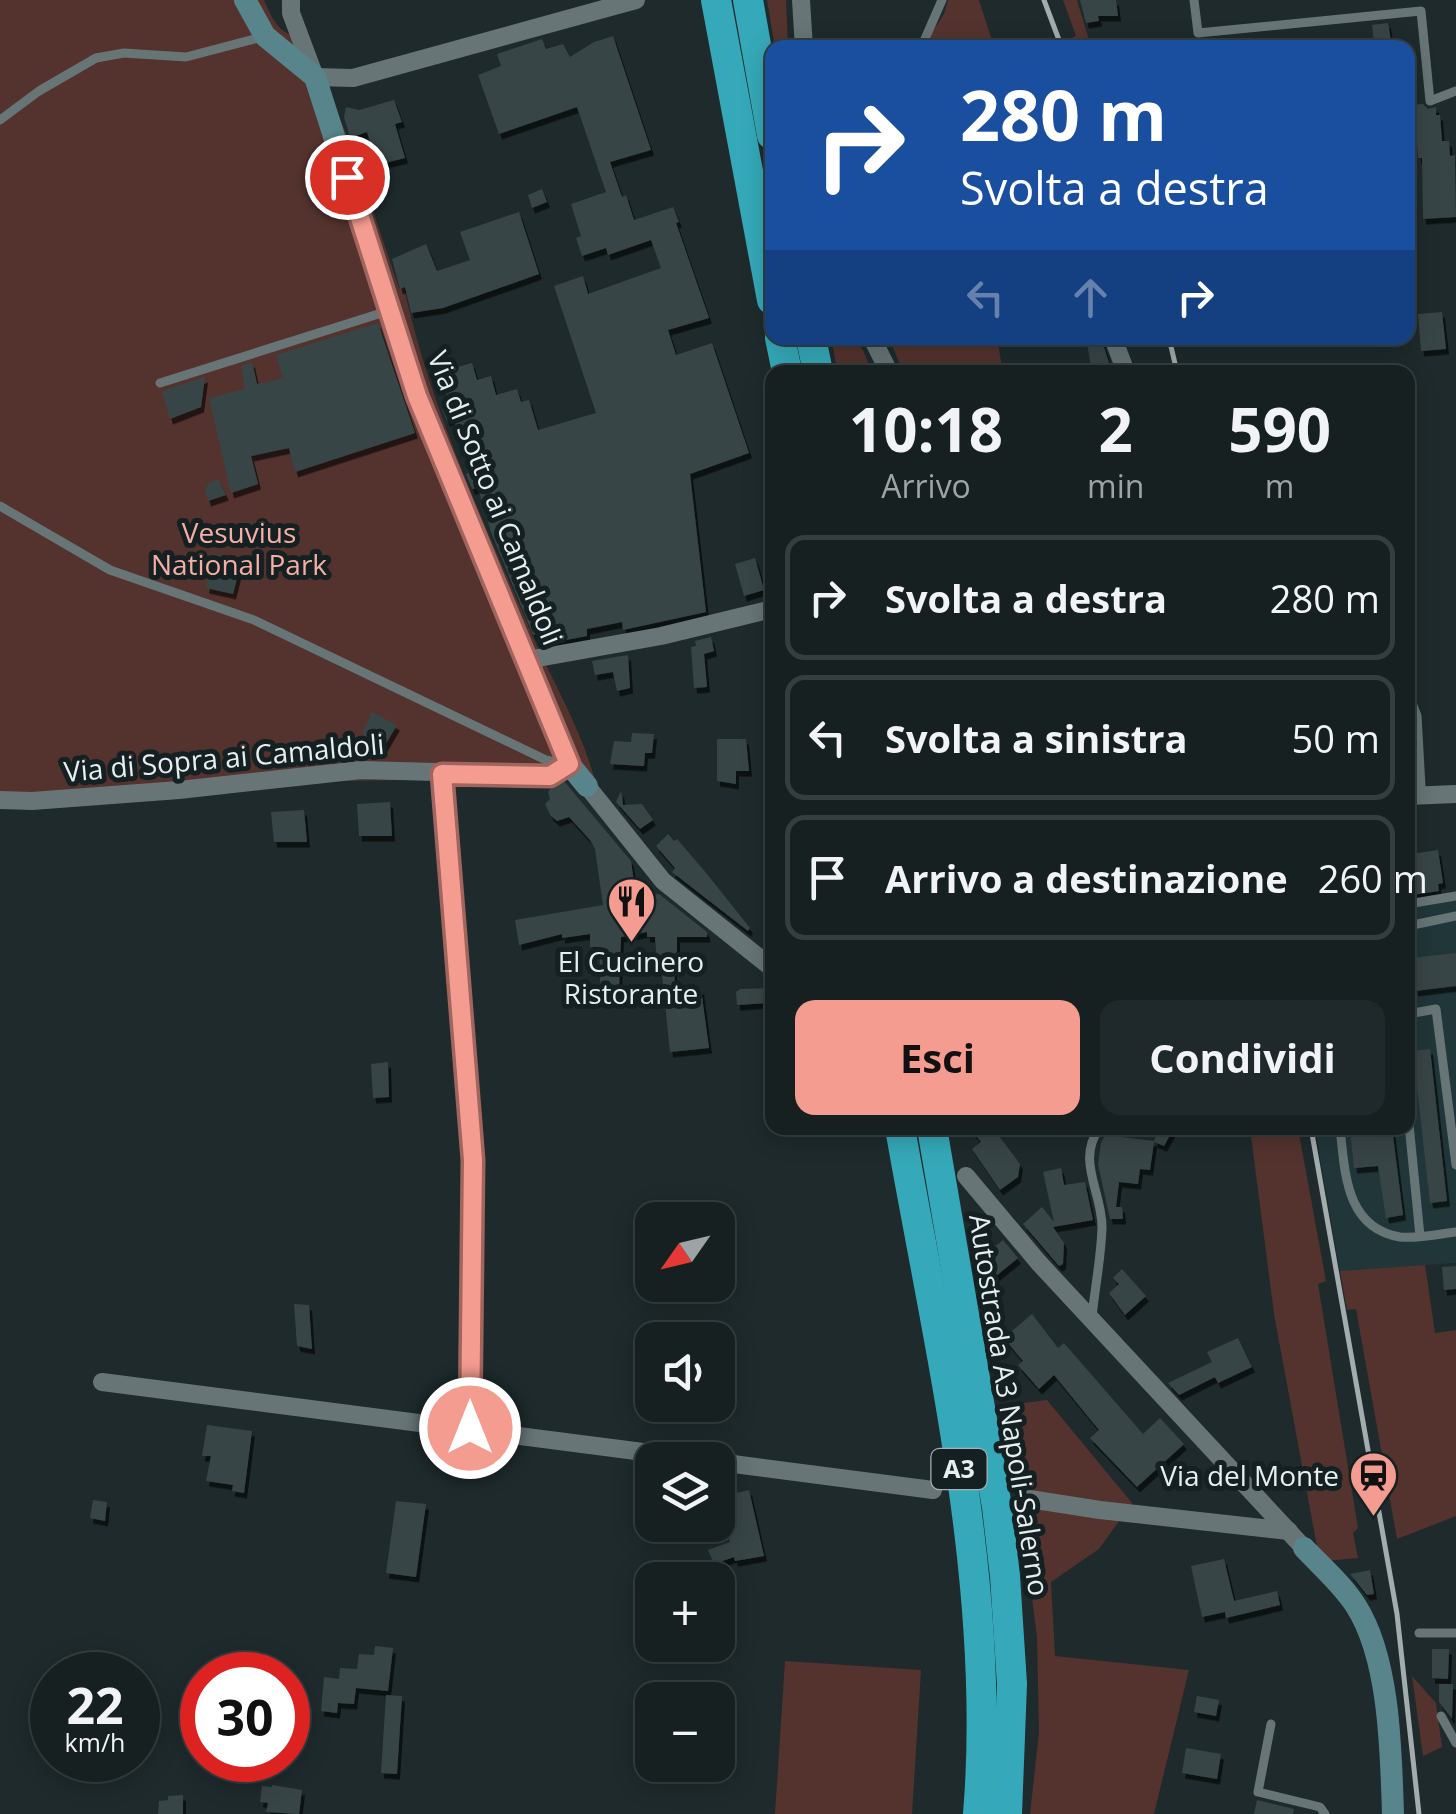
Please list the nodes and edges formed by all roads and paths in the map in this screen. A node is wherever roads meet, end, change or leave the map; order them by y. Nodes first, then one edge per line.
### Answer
1 (245, 0) edge
2 (291, 0) edge
3 (636, 0) edge
4 (716, 0) edge
5 (748, 0) edge
6 (801, 0) edge
7 (942, 0) edge
8 (1194, 0) edge
9 (264, 36) junction
10 (804, 40) edge
11 (924, 40) edge
12 (314, 77) junction
13 (1456, 91) edge
14 (765, 96) edge
15 (0, 120) edge
16 (765, 262) edge
17 (391, 310) junction
18 (160, 383) dead end
19 (0, 506) edge
20 (765, 612) edge
21 (527, 660) junction
22 (1415, 711) edge
23 (569, 764) junction
24 (442, 774) junction
25 (587, 786) joint
26 (1456, 794) edge
27 (1417, 796) edge
28 (0, 800) edge
29 (1456, 896) edge
30 (1415, 903) edge
31 (1456, 916) edge
32 (1415, 925) edge
33 (765, 962) edge
34 (1415, 1013) edge
35 (901, 1135) edge
36 (933, 1135) edge
37 (1094, 1135) edge
38 (1341, 1135) edge
39 (1410, 1135) edge
40 (1456, 1166) edge
41 (966, 1176) dead end
42 (1456, 1232) edge
43 (1420, 1236) junction
44 (1092, 1319) junction
45 (102, 1382) dead end
46 (470, 1428) junction
47 (635, 1450) edge
48 (735, 1464) edge
49 (933, 1490) dead end
50 (1024, 1498) dead end
51 (1296, 1540) junction
52 (1419, 1633) dead end
53 (1456, 1633) edge
54 (1441, 1716) dead end
55 (1271, 1724) dead end
56 (1456, 1743) edge
57 (978, 1814) edge
58 (1007, 1814) edge
59 (1325, 1814) edge
60 (1393, 1814) edge

1 - 9 street
2 - 12 street
3 - 12 street
4 - 16 highway
5 - 14 highway
6 - 10 street
7 - 11 lane
8 - 13 lane
9 - 12 street
9 - 15 lane
12 - 17 street, Via di Sotto ai Camaldoli
17 - 18 lane
17 - 21 street, Via di Sotto ai Camaldoli
19 - 23 lane
20 - 21 street
21 - 23 street, Via di Sotto ai Camaldoli
22 - 27 lane
23 - 24 street, Via di Sopra ai Camaldoli
23 - 25 street, Via di Sotto ai Camaldoli
24 - 28 street, Via di Sopra ai Camaldoli
24 - 46 street
25 - 33 street, Via di Sotto ai Camaldoli
26 - 27 street
29 - 30 lane
31 - 32 lane
34 - 40 lane
35 - 57 highway, A3
36 - 58 highway, Autostrada A3 Napoli-Salerno / A3
37 - 44 lane
38 - 43 lane
39 - 43 lane
41 - 44 street
42 - 43 lane
44 - 51 street
45 - 46 street
46 - 47 street
48 - 49 street
50 - 51 street
51 - 60 street
52 - 53 lane
54 - 56 lane
55 - 59 lane

